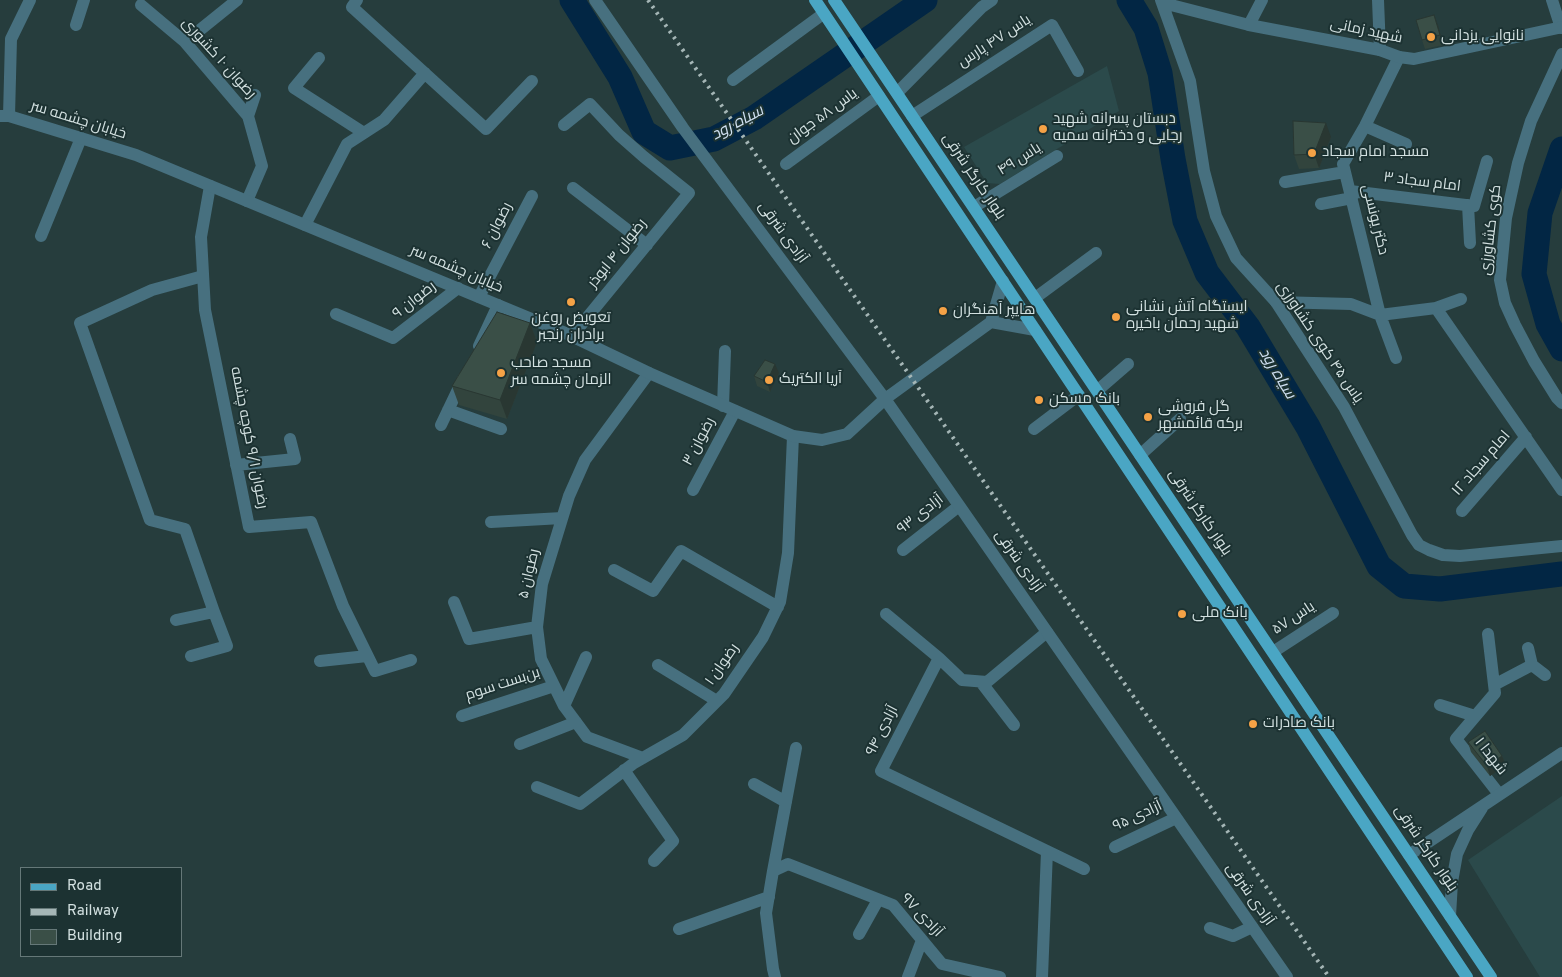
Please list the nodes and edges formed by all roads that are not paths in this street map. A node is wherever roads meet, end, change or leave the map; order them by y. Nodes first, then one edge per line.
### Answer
1 (30, 0) edge
2 (84, 0) edge
3 (237, 0) edge
4 (357, 0) edge
5 (596, 0) edge
6 (814, 0) edge
7 (834, 0) edge
8 (992, 0) edge
9 (1262, 0) edge
10 (1378, 0) edge
11 (1552, 0) edge
12 (1162, 2) edge
13 (141, 5) dead end
14 (827, 18) junction
15 (76, 25) dead end
16 (1249, 25) junction
17 (1561, 27) edge
18 (5, 38) edge
19 (185, 42) junction
20 (1380, 50) junction
21 (1562, 54) edge
22 (1399, 57) junction
23 (319, 58) dead end
24 (1078, 71) dead end
25 (425, 73) junction
26 (733, 80) dead end
27 (532, 81) dead end
28 (897, 93) junction
29 (255, 95) dead end
30 (878, 96) junction
31 (4, 116) edge
32 (248, 116) junction
33 (912, 116) junction
34 (564, 125) dead end
35 (1365, 126) junction
36 (364, 133) junction
37 (81, 138) junction
38 (1406, 144) dead end
39 (1057, 156) dead end
40 (1487, 161) dead end
41 (786, 164) dead end
42 (1345, 172) junction
43 (1285, 182) dead end
44 (210, 186) junction
45 (573, 188) dead end
46 (1351, 194) junction
47 (532, 196) dead end
48 (247, 201) junction
49 (1321, 204) dead end
50 (1468, 205) junction
51 (974, 207) junction
52 (305, 225) junction
53 (41, 236) dead end
54 (1470, 244) dead end
55 (647, 245) junction
56 (1096, 253) dead end
57 (203, 276) junction
58 (1003, 282) junction
59 (458, 288) junction
60 (479, 297) junction
61 (1035, 298) junction
62 (1460, 299) dead end
63 (1276, 302) junction
64 (498, 305) junction
65 (1436, 308) junction
66 (336, 314) dead end
67 (1380, 315) junction
68 (991, 322) junction
69 (1035, 330) junction
70 (572, 336) junction
71 (725, 351) dead end
72 (1396, 358) dead end
73 (1128, 364) dead end
74 (649, 373) junction
75 (1098, 390) junction
76 (1080, 395) junction
77 (885, 399) junction
78 (1562, 403) edge
79 (729, 408) junction
80 (448, 410) junction
81 (1180, 419) dead end
82 (441, 425) dead end
83 (501, 429) dead end
84 (1034, 429) dead end
85 (793, 436) junction
86 (1526, 437) junction
87 (290, 439) dead end
88 (1140, 454) junction
89 (236, 465) junction
90 (693, 490) dead end
91 (1562, 490) edge
92 (959, 506) junction
93 (1462, 511) dead end
94 (562, 518) junction
95 (491, 522) dead end
96 (1189, 527) junction
97 (1173, 538) junction
98 (1562, 546) edge
99 (903, 550) dead end
100 (614, 570) dead end
101 (454, 602) dead end
102 (778, 607) junction
103 (214, 612) junction
104 (1333, 612) dead end
105 (886, 614) dead end
106 (176, 620) dead end
107 (537, 627) junction
108 (1047, 632) junction
109 (1488, 634) dead end
110 (1528, 648) dead end
111 (1273, 652) junction
112 (191, 656) dead end
113 (367, 656) junction
114 (586, 657) dead end
115 (939, 658) junction
116 (411, 660) dead end
117 (320, 661) dead end
118 (658, 665) dead end
119 (1532, 665) junction
120 (1544, 674) dead end
121 (981, 682) junction
122 (1494, 685) junction
123 (554, 686) junction
124 (717, 701) junction
125 (1440, 705) dead end
126 (564, 706) junction
127 (462, 716) dead end
128 (1475, 716) junction
129 (576, 722) junction
130 (1014, 725) dead end
131 (520, 744) dead end
132 (796, 748) dead end
133 (1562, 752) edge
134 (643, 758) junction
135 (624, 770) junction
136 (754, 784) dead end
137 (537, 788) dead end
138 (1499, 794) junction
139 (786, 802) junction
140 (1485, 804) junction
141 (1176, 818) junction
142 (1115, 847) dead end
143 (1047, 852) junction
144 (1409, 855) junction
145 (654, 860) dead end
146 (1084, 869) dead end
147 (773, 871) junction
148 (769, 897) junction
149 (878, 900) junction
150 (1450, 916) junction
151 (1252, 927) junction
152 (1210, 928) dead end
153 (679, 929) dead end
154 (859, 934) dead end
155 (922, 940) junction
156 (775, 977) edge
157 (908, 977) edge
158 (1000, 977) edge
159 (1042, 977) edge
160 (1287, 977) edge
161 (1467, 977) edge
162 (1491, 977) edge

1 - 18 street
2 - 15 street
3 - 19 street
4 - 25 street
5 - 77 street, آزادی شرقی
6 - 14 main road
7 - 28 main road, بلوار کارگر شرقی
8 - 28 street
9 - 16 street
10 - 20 street
11 - 17 street
12 - 16 street, شهید زمانی
12 - 63 street, یاس ۴۵ کوی کشاورزی
13 - 19 street, رضوان ۱۰ کشوری
14 - 26 street
14 - 30 main road
16 - 20 street, شهید زمانی
17 - 22 street, شهید زمانی
18 - 31 street
19 - 32 street, رضوان ۱۰ کشوری
20 - 22 street, شهید زمانی
21 - 78 street, کوی کشاورزی
22 - 35 street, دکتر یونسی
23 - 36 street
24 - 33 street, یاس ۴۷ پارس
25 - 27 street
25 - 36 street
28 - 33 main road, بلوار کارگر شرقی
29 - 32 street
30 - 41 street, یاس ۵۸ جوان
30 - 58 main road
31 - 37 street, خیابان چشمه سر
32 - 48 street, رضوان ۱۰ کشوری
33 - 51 main road, بلوار کارگر شرقی
34 - 55 street, رضوان ۴ ابوذر
35 - 38 street
35 - 42 street, دکتر یونسی
36 - 52 street
37 - 44 street, خیابان چشمه سر
37 - 53 street
39 - 51 street, یاس ۴۹
40 - 50 street, امام سجاد ۳
42 - 43 street
42 - 46 street, دکتر یونسی
44 - 48 street, خیابان چشمه سر
44 - 57 street, رضوان ۹/۱ کوچه چشمه
45 - 55 street
46 - 49 street, امام سجاد ۳
46 - 50 street, امام سجاد ۳
46 - 67 street, دکتر یونسی
47 - 60 street, رضوان ۶
48 - 52 street, خیابان چشمه سر
50 - 54 street
51 - 61 main road, بلوار کارگر شرقی
52 - 59 street, خیابان چشمه سر
55 - 70 street, رضوان ۴ ابوذر
56 - 61 street
57 - 89 street, رضوان ۹/۱ کوچه چشمه
57 - 103 street
58 - 68 street
58 - 69 main road
59 - 60 street, خیابان چشمه سر
59 - 66 street, رضوان ۹
60 - 64 street, خیابان چشمه سر
61 - 75 main road, بلوار کارگر شرقی
62 - 65 street
63 - 67 street
63 - 98 street, یاس ۴۵ کوی کشاورزی
64 - 70 street, خیابان چشمه سر
64 - 80 street
65 - 67 street
65 - 86 street
67 - 72 street, دکتر یونسی
68 - 69 street
68 - 77 street, خیابان چشمه سر
69 - 76 main road
70 - 74 street, خیابان چشمه سر
71 - 79 street
73 - 75 street
74 - 79 street, خیابان چشمه سر
74 - 94 street, رضوان ۵
75 - 88 main road, بلوار کارگر شرقی
76 - 84 street
76 - 97 main road
77 - 85 street, خیابان چشمه سر
77 - 92 street, آزادی شرقی
79 - 85 street, خیابان چشمه سر
79 - 90 street, رضوان ۳
80 - 82 street
80 - 83 street
81 - 88 street
85 - 102 street, رضوان ۱
86 - 91 street
86 - 93 street, امام سجاد ۱۲
87 - 89 street
88 - 96 main road, بلوار کارگر شرقی
89 - 113 street, رضوان ۹/۱ کوچه چشمه
92 - 99 street, آزادی ۹۳
92 - 108 street, آزادی شرقی
94 - 95 street
94 - 107 street, رضوان ۵
96 - 97 main road
96 - 111 main road, بلوار کارگر شرقی
97 - 161 main road
100 - 102 street
101 - 107 street
102 - 124 street, رضوان ۱
103 - 106 street
103 - 112 street
104 - 111 street, یاس ۵۷
105 - 115 street
107 - 123 street, رضوان ۵
108 - 121 street
108 - 141 street, آزادی شرقی
109 - 122 street
110 - 119 street
111 - 144 main road, بلوار کارگر شرقی
113 - 116 street, رضوان ۹/۱ کوچه چشمه
113 - 117 street
114 - 126 street
115 - 121 street
115 - 143 street, آزادی ۹۴
118 - 124 street
119 - 120 street
119 - 122 street
121 - 130 street
122 - 128 street, شهدا ۱
123 - 126 street, رضوان ۵
123 - 127 street, بن‌بست سوم
124 - 134 street, رضوان ۱
125 - 128 street
126 - 129 street, رضوان ۵
128 - 138 street, شهدا ۱
129 - 131 street
129 - 134 street, رضوان ۵
132 - 139 street
133 - 138 street
134 - 135 street, رضوان ۱
135 - 137 street, رضوان ۱
135 - 145 street
136 - 139 street
138 - 140 street
139 - 147 street
140 - 144 street
140 - 150 street
141 - 142 street, آزادی ۹۵
141 - 151 street, آزادی شرقی
143 - 146 street, آزادی ۹۴
143 - 159 street
144 - 150 main road, بلوار کارگر شرقی
147 - 148 street
147 - 149 street, آزادی ۹۷
148 - 153 street
148 - 156 street
149 - 154 street
149 - 155 street, آزادی ۹۷
150 - 162 main road, بلوار کارگر شرقی
151 - 152 street
151 - 160 street, آزادی شرقی
155 - 157 street
155 - 158 street, آزادی ۹۷

